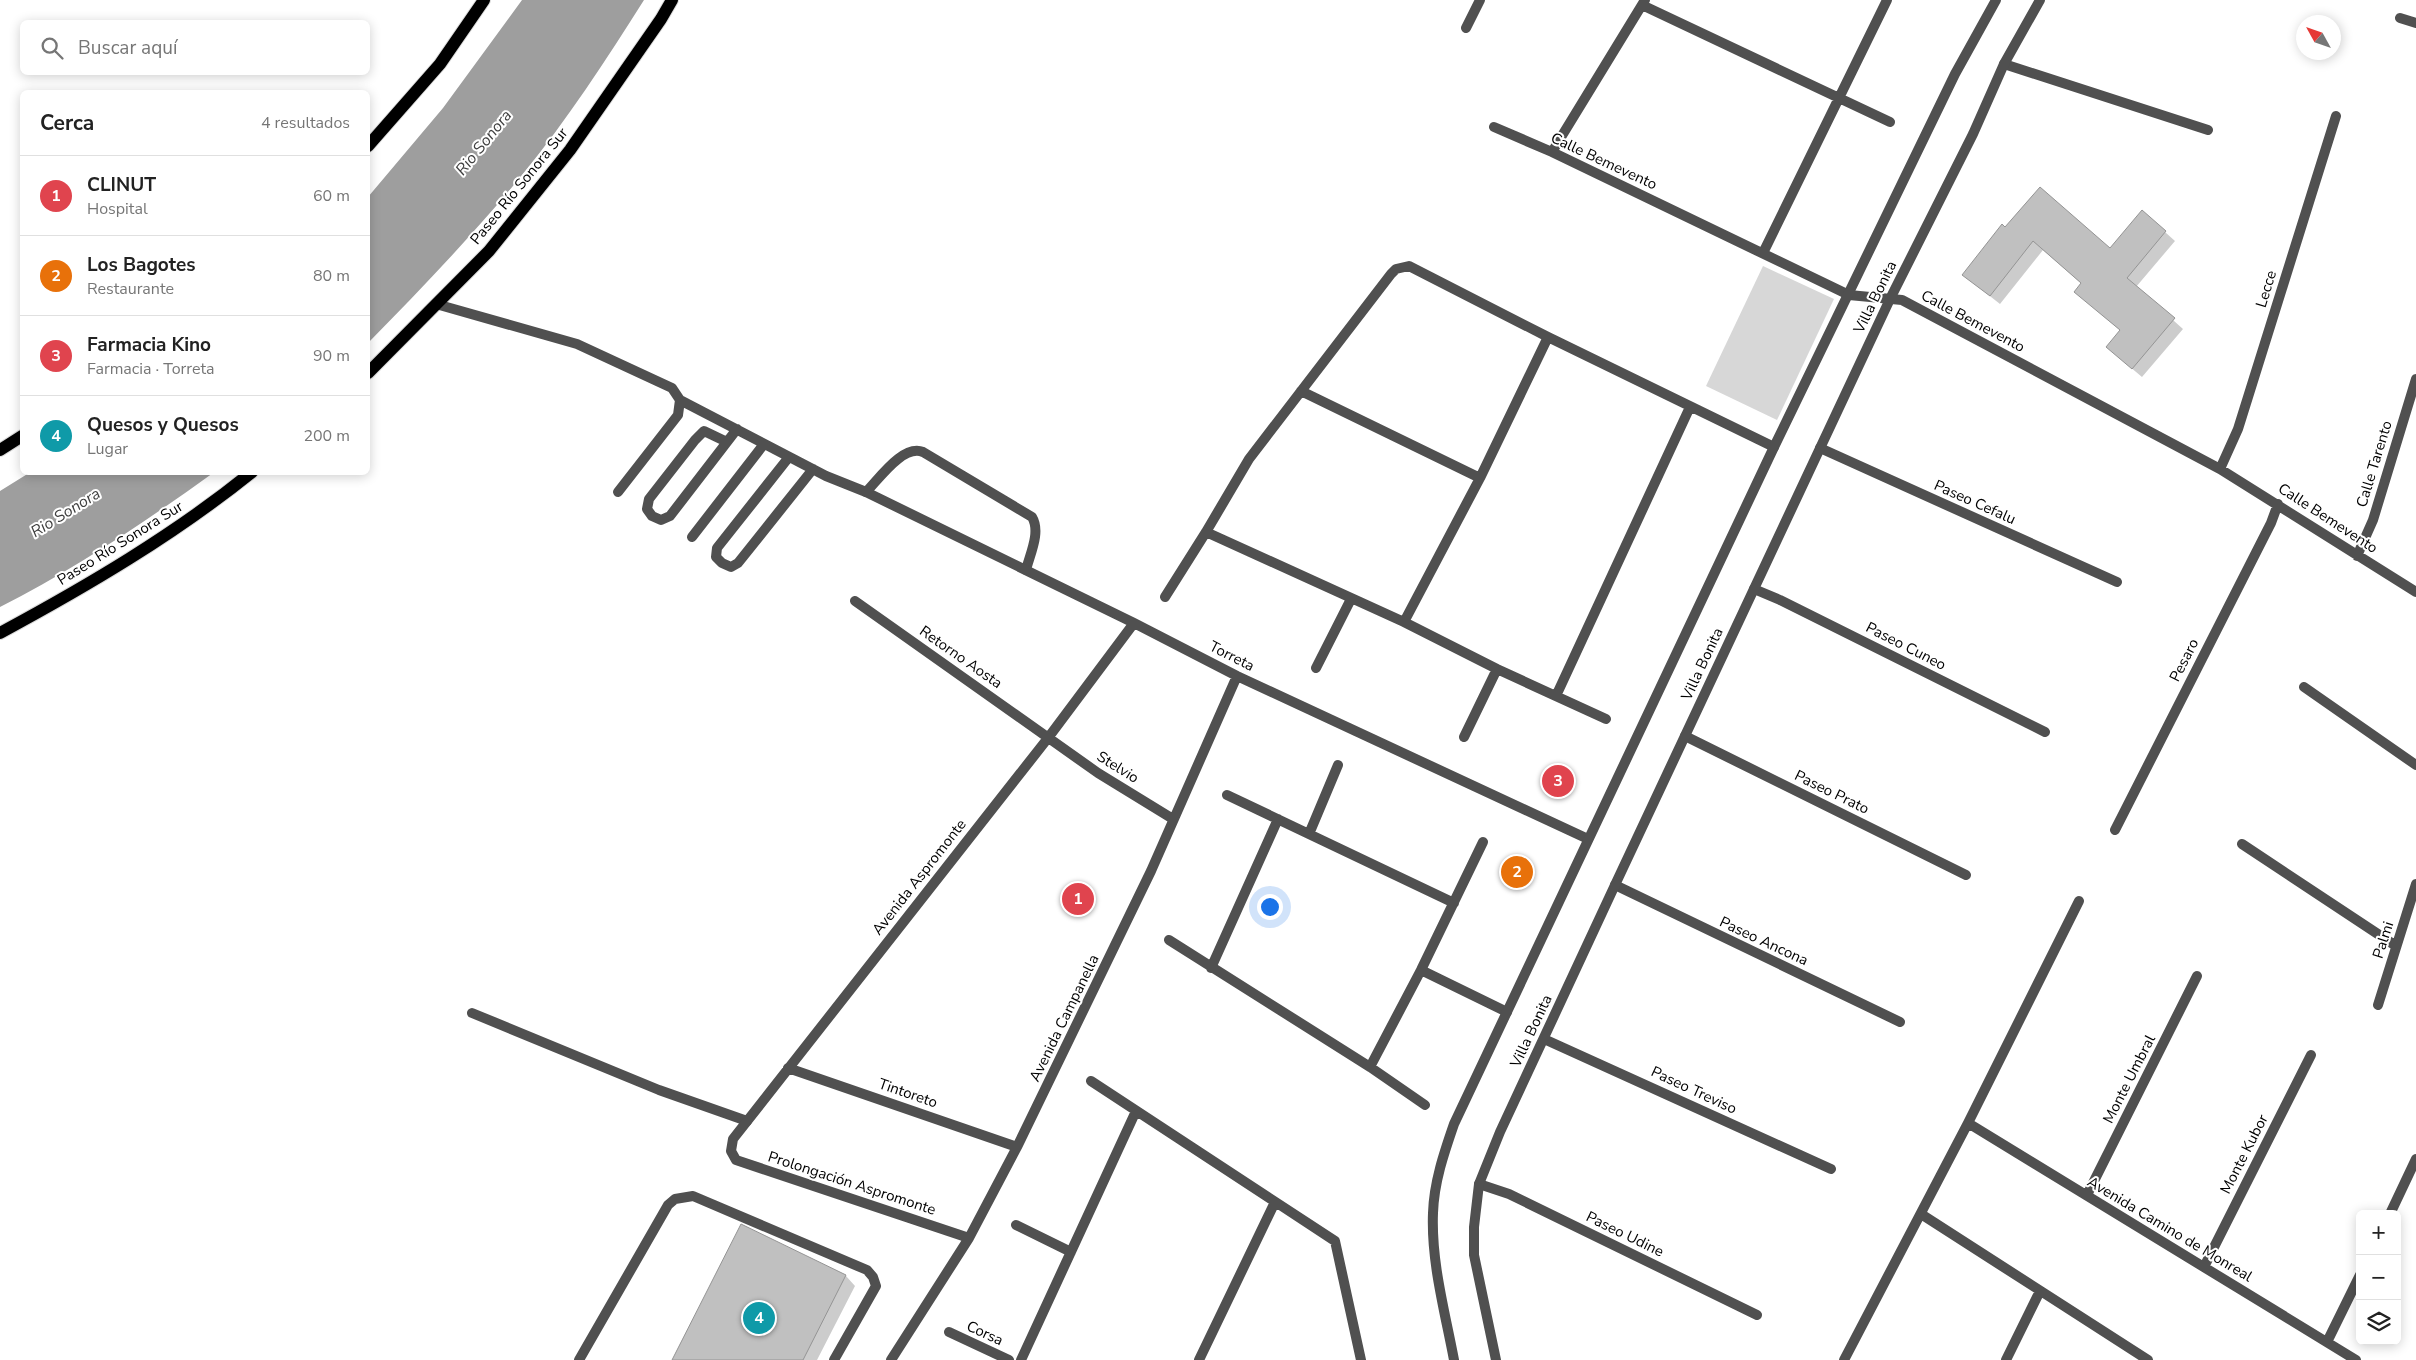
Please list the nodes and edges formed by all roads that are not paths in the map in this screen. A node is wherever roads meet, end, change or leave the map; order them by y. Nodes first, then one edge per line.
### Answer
1 (484, 0) edge
2 (672, 0) edge
3 (1480, 0) edge
4 (1887, 0) edge
5 (1996, 0) edge
6 (2040, 0) edge
7 (1643, 2) edge
8 (2400, 18) dead end
9 (2416, 22) edge
10 (1466, 28) dead end
11 (2004, 64) junction
12 (1838, 97) junction
13 (2336, 116) dead end
14 (1890, 122) dead end
15 (1494, 127) dead end
16 (2208, 130) dead end
17 (370, 144) edge
18 (1552, 152) junction
19 (1763, 254) junction
20 (1849, 295) junction
21 (1891, 298) junction
22 (436, 304) junction
23 (1548, 337) junction
24 (370, 371) edge
25 (2416, 379) edge
26 (1301, 390) junction
27 (680, 400) junction
28 (1690, 407) junction
29 (737, 429) junction
30 (20, 437) edge
31 (727, 442) junction
32 (764, 444) junction
33 (1774, 447) junction
34 (1820, 448) junction
35 (0, 450) edge
36 (789, 457) junction
37 (813, 469) junction
38 (2220, 469) junction
39 (248, 475) edge
40 (1480, 478) junction
41 (618, 492) dead end
42 (866, 492) junction
43 (2278, 504) junction
44 (1206, 532) junction
45 (692, 537) dead end
46 (2357, 556) junction
47 (1026, 570) junction
48 (2117, 582) dead end
49 (1754, 589) junction
50 (2416, 592) edge
51 (1165, 597) dead end
52 (1350, 599) junction
53 (856, 601) dead end
54 (1134, 622) junction
55 (1404, 622) junction
56 (0, 633) edge
57 (1316, 668) dead end
58 (1497, 670) junction
59 (1237, 676) junction
60 (2304, 687) dead end
61 (1556, 696) junction
62 (1606, 718) dead end
63 (2045, 732) dead end
64 (1685, 736) junction
65 (1464, 737) dead end
66 (1048, 738) junction
67 (1338, 765) dead end
68 (2416, 765) edge
69 (1227, 795) dead end
70 (1173, 819) junction
71 (1278, 819) junction
72 (2115, 830) dead end
73 (1310, 834) junction
74 (1588, 839) junction
75 (1483, 842) dead end
76 (2242, 844) dead end
77 (1966, 875) dead end
78 (2416, 884) edge
79 (1615, 885) junction
80 (1454, 902) junction
81 (2079, 902) dead end
82 (1169, 940) dead end
83 (2396, 946) junction
84 (1211, 968) junction
85 (1421, 970) junction
86 (2197, 976) dead end
87 (2378, 1005) dead end
88 (1507, 1012) junction
89 (472, 1013) dead end
90 (1900, 1022) dead end
91 (1544, 1038) junction
92 (2311, 1055) dead end
93 (1370, 1067) junction
94 (788, 1068) junction
95 (1091, 1081) dead end
96 (1425, 1105) dead end
97 (1136, 1111) junction
98 (747, 1120) junction
99 (1968, 1123) junction
100 (1017, 1147) junction
101 (731, 1151) joint
102 (2416, 1159) edge
103 (1831, 1169) dead end
104 (1479, 1184) junction
105 (2087, 1195) junction
106 (1275, 1202) junction
107 (2392, 1210) edge
108 (1920, 1214) junction
109 (1016, 1225) dead end
110 (969, 1238) junction
111 (1071, 1252) junction
112 (2204, 1267) junction
113 (2356, 1283) edge
114 (2040, 1291) junction
115 (1757, 1315) dead end
116 (949, 1332) dead end
117 (2327, 1342) junction
118 (579, 1360) edge
119 (834, 1360) edge
120 (891, 1360) edge
121 (1009, 1360) edge
122 (1021, 1360) edge
123 (1199, 1360) edge
124 (1361, 1360) edge
125 (1454, 1360) edge
126 (1496, 1360) edge
127 (1844, 1360) edge
128 (2006, 1360) edge
129 (2148, 1360) edge
130 (2356, 1360) edge

1 - 17 main road
2 - 22 main road, Paseo Río Sonora Sur
3 - 10 street
4 - 12 street
5 - 20 street, Villa Bonita
6 - 11 street, Villa Bonita
7 - 12 street
7 - 18 street
8 - 9 street
11 - 16 street
11 - 21 street, Villa Bonita
12 - 14 street
12 - 19 street
13 - 38 street, Lecce
15 - 18 street, Calle Bemevento
18 - 19 street, Calle Bemevento
19 - 20 street, Calle Bemevento
20 - 21 street, Calle Bemevento
20 - 33 street, Villa Bonita
21 - 34 street, Villa Bonita
21 - 38 street, Calle Bemevento
22 - 24 main road, Paseo Río Sonora Sur
22 - 27 street, Torreta
23 - 26 street
23 - 28 street
23 - 40 street
25 - 46 street, Calle Tarento
26 - 40 street
26 - 44 street
27 - 29 street, Torreta
27 - 41 street
28 - 33 street
28 - 61 street
29 - 31 street
29 - 32 street, Torreta
30 - 35 main road
31 - 31 street
32 - 36 street, Torreta
32 - 45 street
33 - 74 street, Villa Bonita
34 - 48 street, Paseo Cefalu
34 - 49 street, Villa Bonita
36 - 37 street, Torreta
36 - 37 street
37 - 42 street, Torreta
38 - 43 street, Calle Bemevento
39 - 56 main road, Paseo Río Sonora Sur
40 - 55 street
42 - 47 street, Torreta
42 - 47 street
43 - 46 street, Calle Bemevento
43 - 72 street, Pesaro
44 - 51 street
44 - 52 street
46 - 50 street, Calle Bemevento
47 - 54 street, Torreta
49 - 63 street, Paseo Cuneo
49 - 64 street, Villa Bonita
52 - 55 street
52 - 57 street
53 - 66 street, Retorno Aosta
54 - 59 street, Torreta
54 - 66 street, Avenida Aspromonte
55 - 58 street
58 - 61 street
58 - 65 street
59 - 70 street, Avenida Campanella
59 - 74 street, Torreta
60 - 68 street
61 - 62 street
64 - 77 street, Paseo Prato
64 - 79 street, Villa Bonita
66 - 70 street, Stelvio
66 - 94 street, Avenida Aspromonte
67 - 73 street
69 - 71 street
70 - 100 street, Avenida Campanella
71 - 73 street
71 - 84 street
73 - 80 street
74 - 88 street, Villa Bonita
75 - 80 street
76 - 83 street
78 - 83 street, Palmi
79 - 90 street, Paseo Ancona
79 - 91 street, Villa Bonita
80 - 85 street
81 - 99 street
82 - 84 street
83 - 87 street, Palmi
84 - 93 street
85 - 88 street
85 - 93 street
86 - 105 street, Monte Umbral
88 - 125 street, Villa Bonita
89 - 98 street
91 - 103 street, Paseo Treviso
91 - 104 street, Villa Bonita
92 - 112 street, Monte Kubor
93 - 96 street
94 - 98 street, Avenida Aspromonte
94 - 100 street, Tintoreto
95 - 97 street
97 - 106 street
97 - 111 street
98 - 101 street, Avenida Aspromonte
99 - 105 street, Avenida Camino de Monreal
99 - 108 street
100 - 110 street, Avenida Campanella
101 - 110 street, Prolongación Aspromonte
102 - 107 street
104 - 115 street, Paseo Udine
104 - 126 street, Villa Bonita
105 - 112 street, Avenida Camino de Monreal
106 - 123 street
106 - 124 street
108 - 114 street
108 - 127 street
109 - 111 street
110 - 120 street, Avenida Campanella
111 - 122 street
112 - 117 street, Avenida Camino de Monreal
113 - 117 street
114 - 128 street
114 - 129 street
116 - 121 street, Corsa
117 - 130 street, Avenida Camino de Monreal
118 - 119 street

